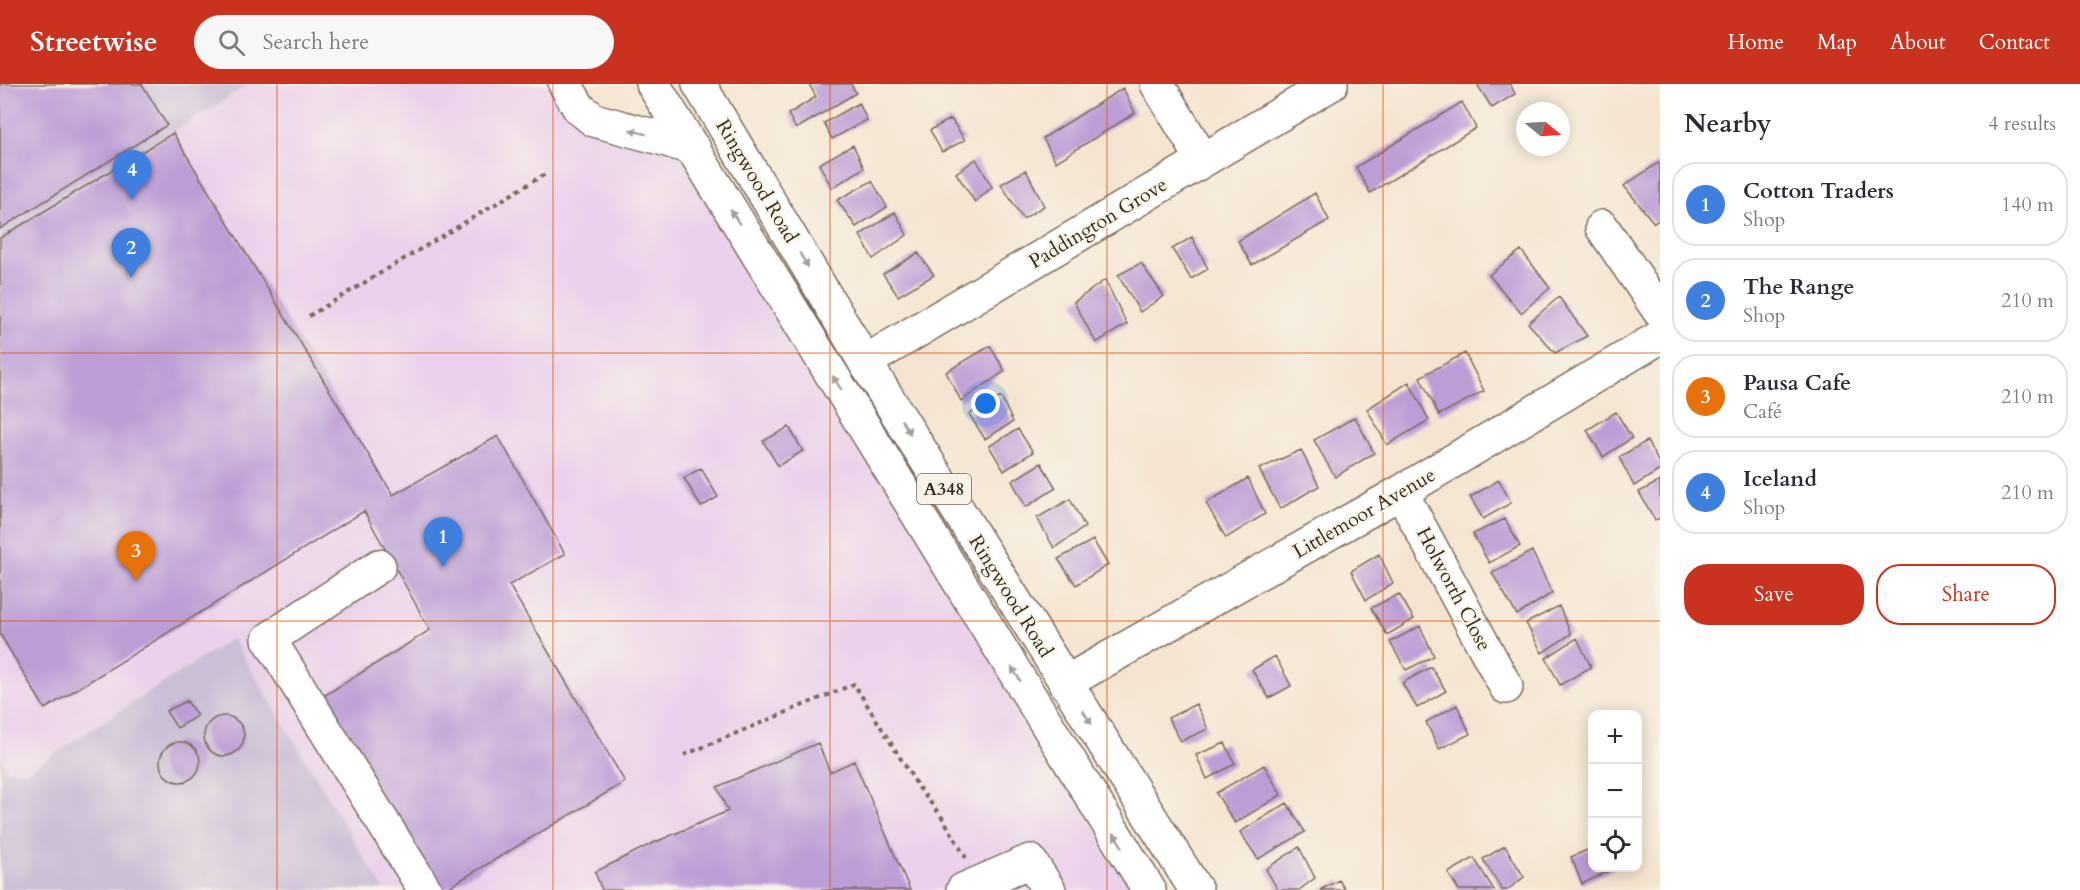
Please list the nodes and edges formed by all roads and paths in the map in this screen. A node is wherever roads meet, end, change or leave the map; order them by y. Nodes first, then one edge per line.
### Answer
1 (565, 84) edge
2 (653, 84) edge
3 (699, 84) edge
4 (1157, 84) edge
5 (1331, 84) edge
6 (694, 149) junction
7 (1203, 160) junction
8 (547, 173) dead end
9 (1602, 227) dead end
10 (309, 316) dead end
11 (1658, 337) edge
12 (865, 362) junction
13 (1401, 492) junction
14 (379, 566) dead end
15 (1065, 682) junction
16 (1506, 687) dead end
17 (684, 755) dead end
18 (972, 886) edge
19 (1143, 888) edge
20 (425, 890) edge
21 (1049, 890) edge
22 (1196, 890) edge

6 -> 1 main road
2 - 6 main road, Ringwood Road / A348
3 -> 12 main road, Ringwood Road / A348
4 - 7 main road
5 - 7 main road, Paddington Grove
19 -> 6 main road, Ringwood Road / A348
7 - 12 main road, Paddington Grove
8 - 10 path
9 - 11 main road
11 - 13 main road, Littlemoor Avenue
12 -> 15 main road, Ringwood Road / A348
13 - 15 main road, Littlemoor Avenue
13 - 16 main road, Holworth Close
14 - 20 main road
15 -> 22 main road, Ringwood Road / A348
17 - 18 path
18 - 21 main road

